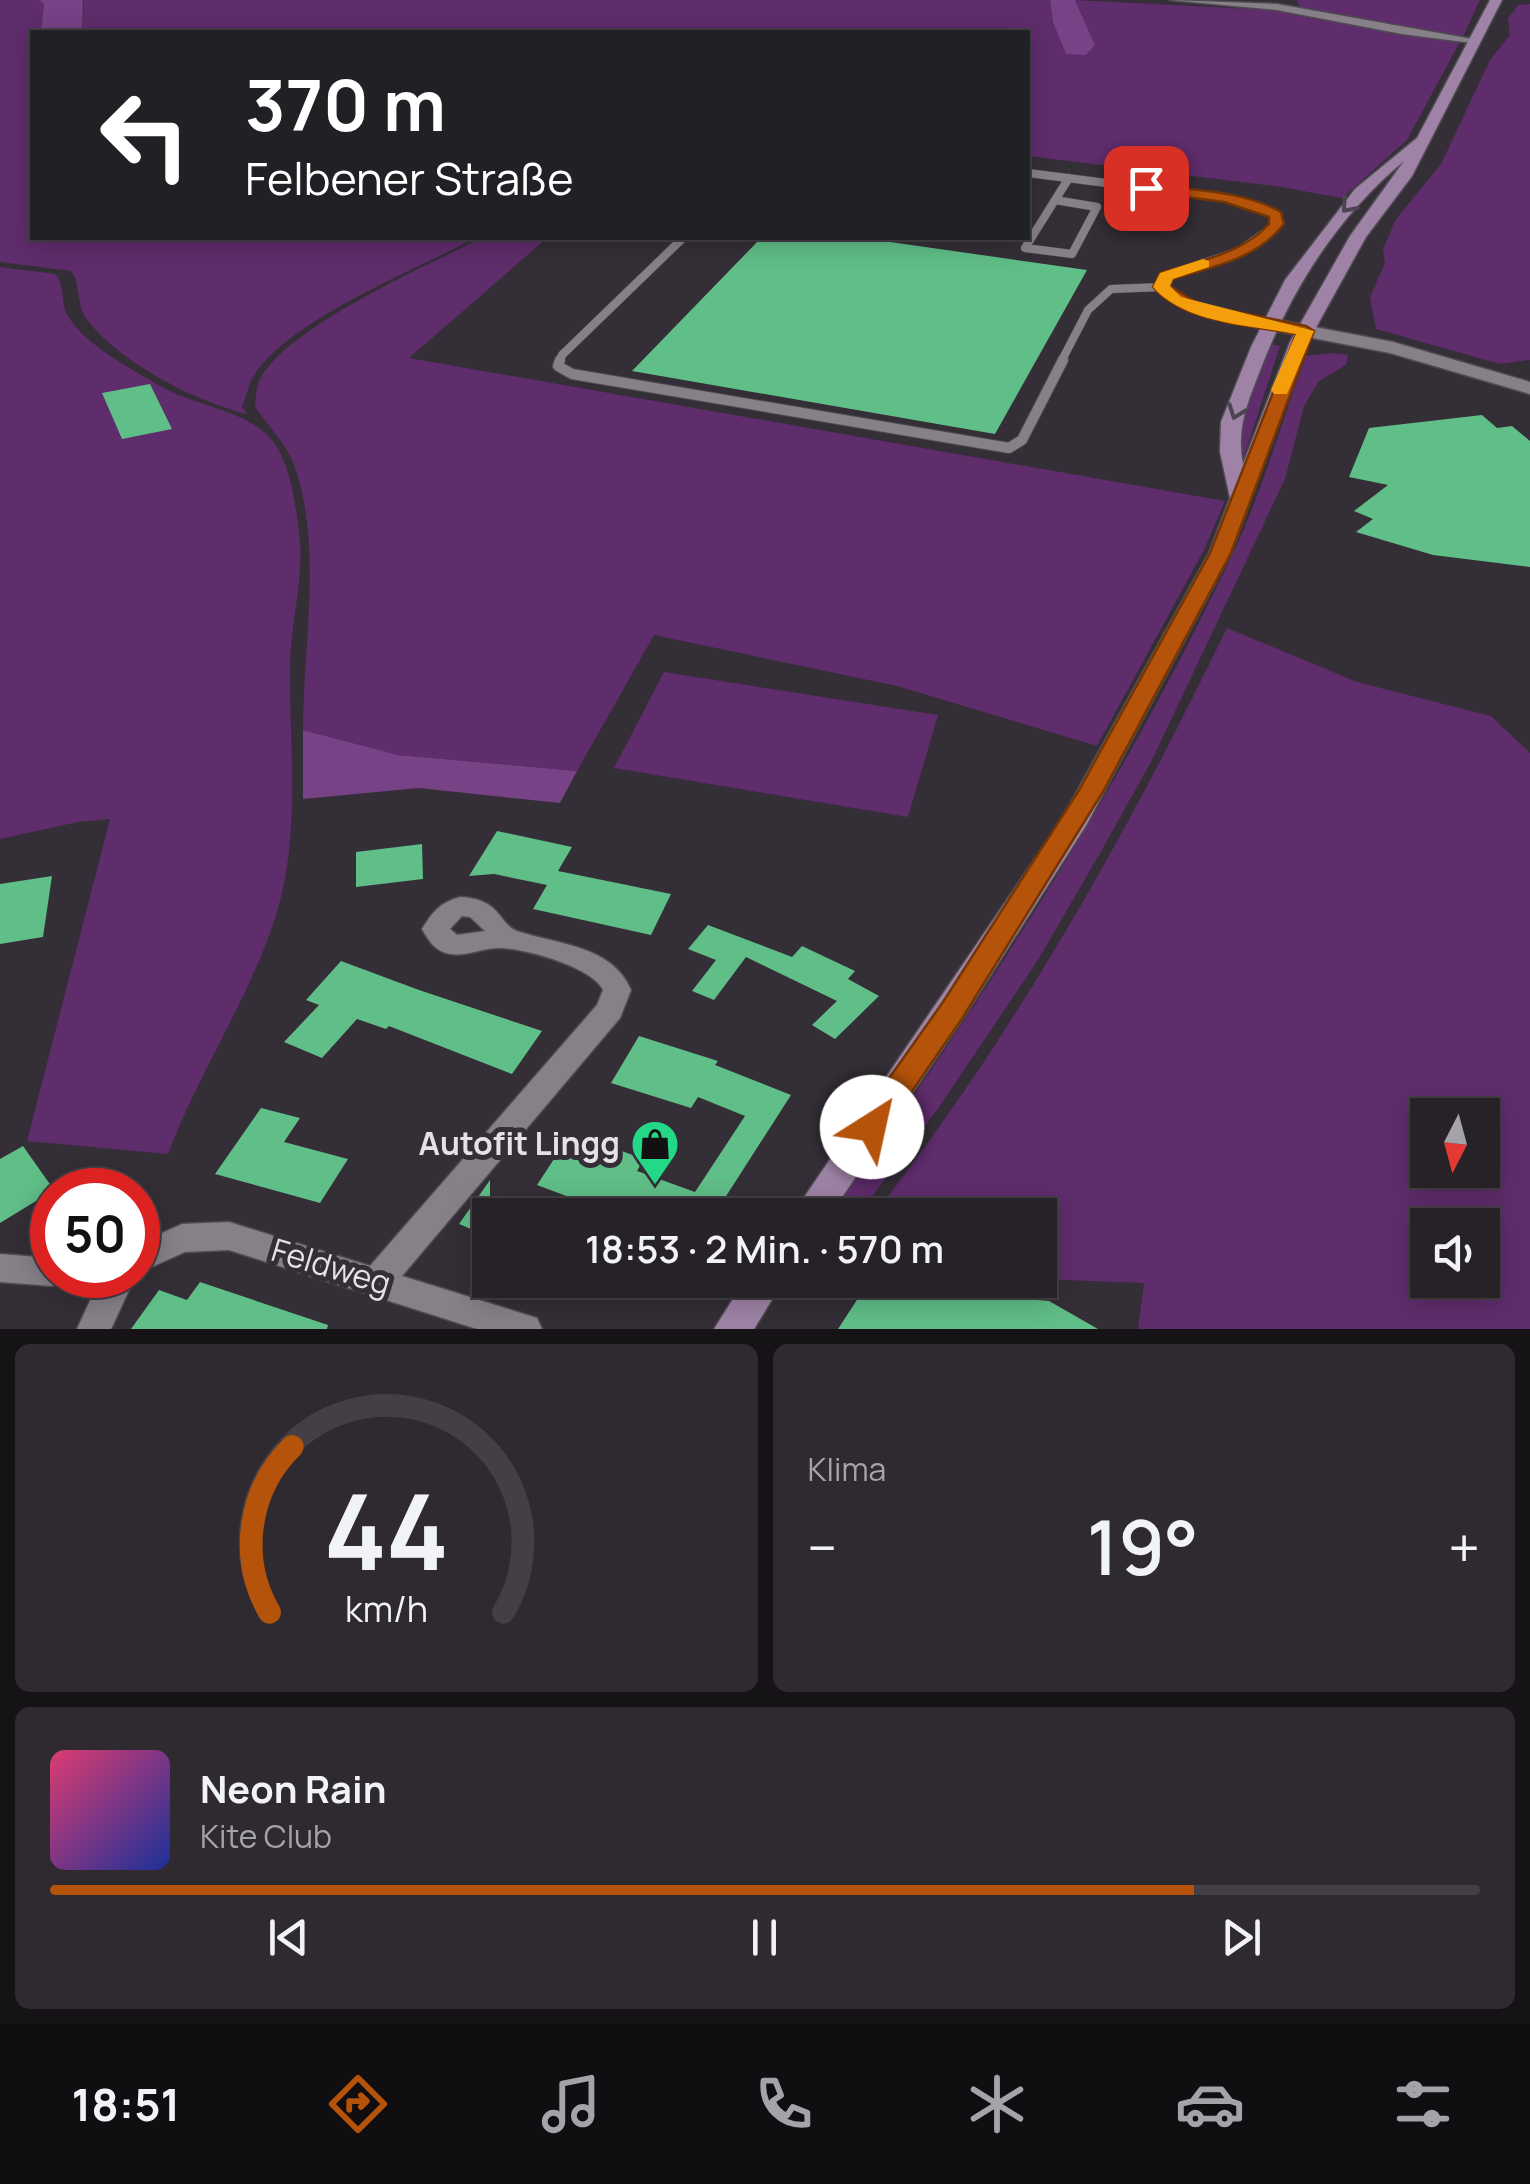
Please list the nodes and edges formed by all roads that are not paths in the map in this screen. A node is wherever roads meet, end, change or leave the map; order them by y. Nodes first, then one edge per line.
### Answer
1 (1175, 0) edge
2 (1496, 0) edge
3 (1472, 40) junction
4 (1420, 141) junction
5 (1030, 173) edge
6 (1068, 178) junction
7 (1055, 200) junction
8 (680, 240) edge
9 (1162, 287) junction
10 (1268, 324) junction
11 (1306, 331) junction
12 (1530, 388) edge
13 (1242, 502) junction
14 (502, 937) dead end
15 (822, 1198) edge
16 (160, 1249) edge
17 (0, 1268) edge
18 (30, 1270) edge
19 (378, 1280) junction
20 (105, 1298) edge
21 (754, 1298) edge
22 (94, 1329) edge
23 (525, 1329) edge
24 (733, 1329) edge

1 - 3 street
2 - 3 main road
3 - 4 main road
4 -> 10 main road
4 - 11 main road
5 - 6 lane
6 - 7 lane
6 - 9 lane
7 - 7 lane
8 - 9 lane
9 - 10 lane
10 - 11 street
10 -> 13 main road
11 - 12 street
11 - 13 main road
13 - 15 main road
14 - 19 street
16 - 19 street, Feldweg
17 - 18 street
19 - 23 street, Feldweg
20 - 22 street, Feldweg
21 - 24 main road

